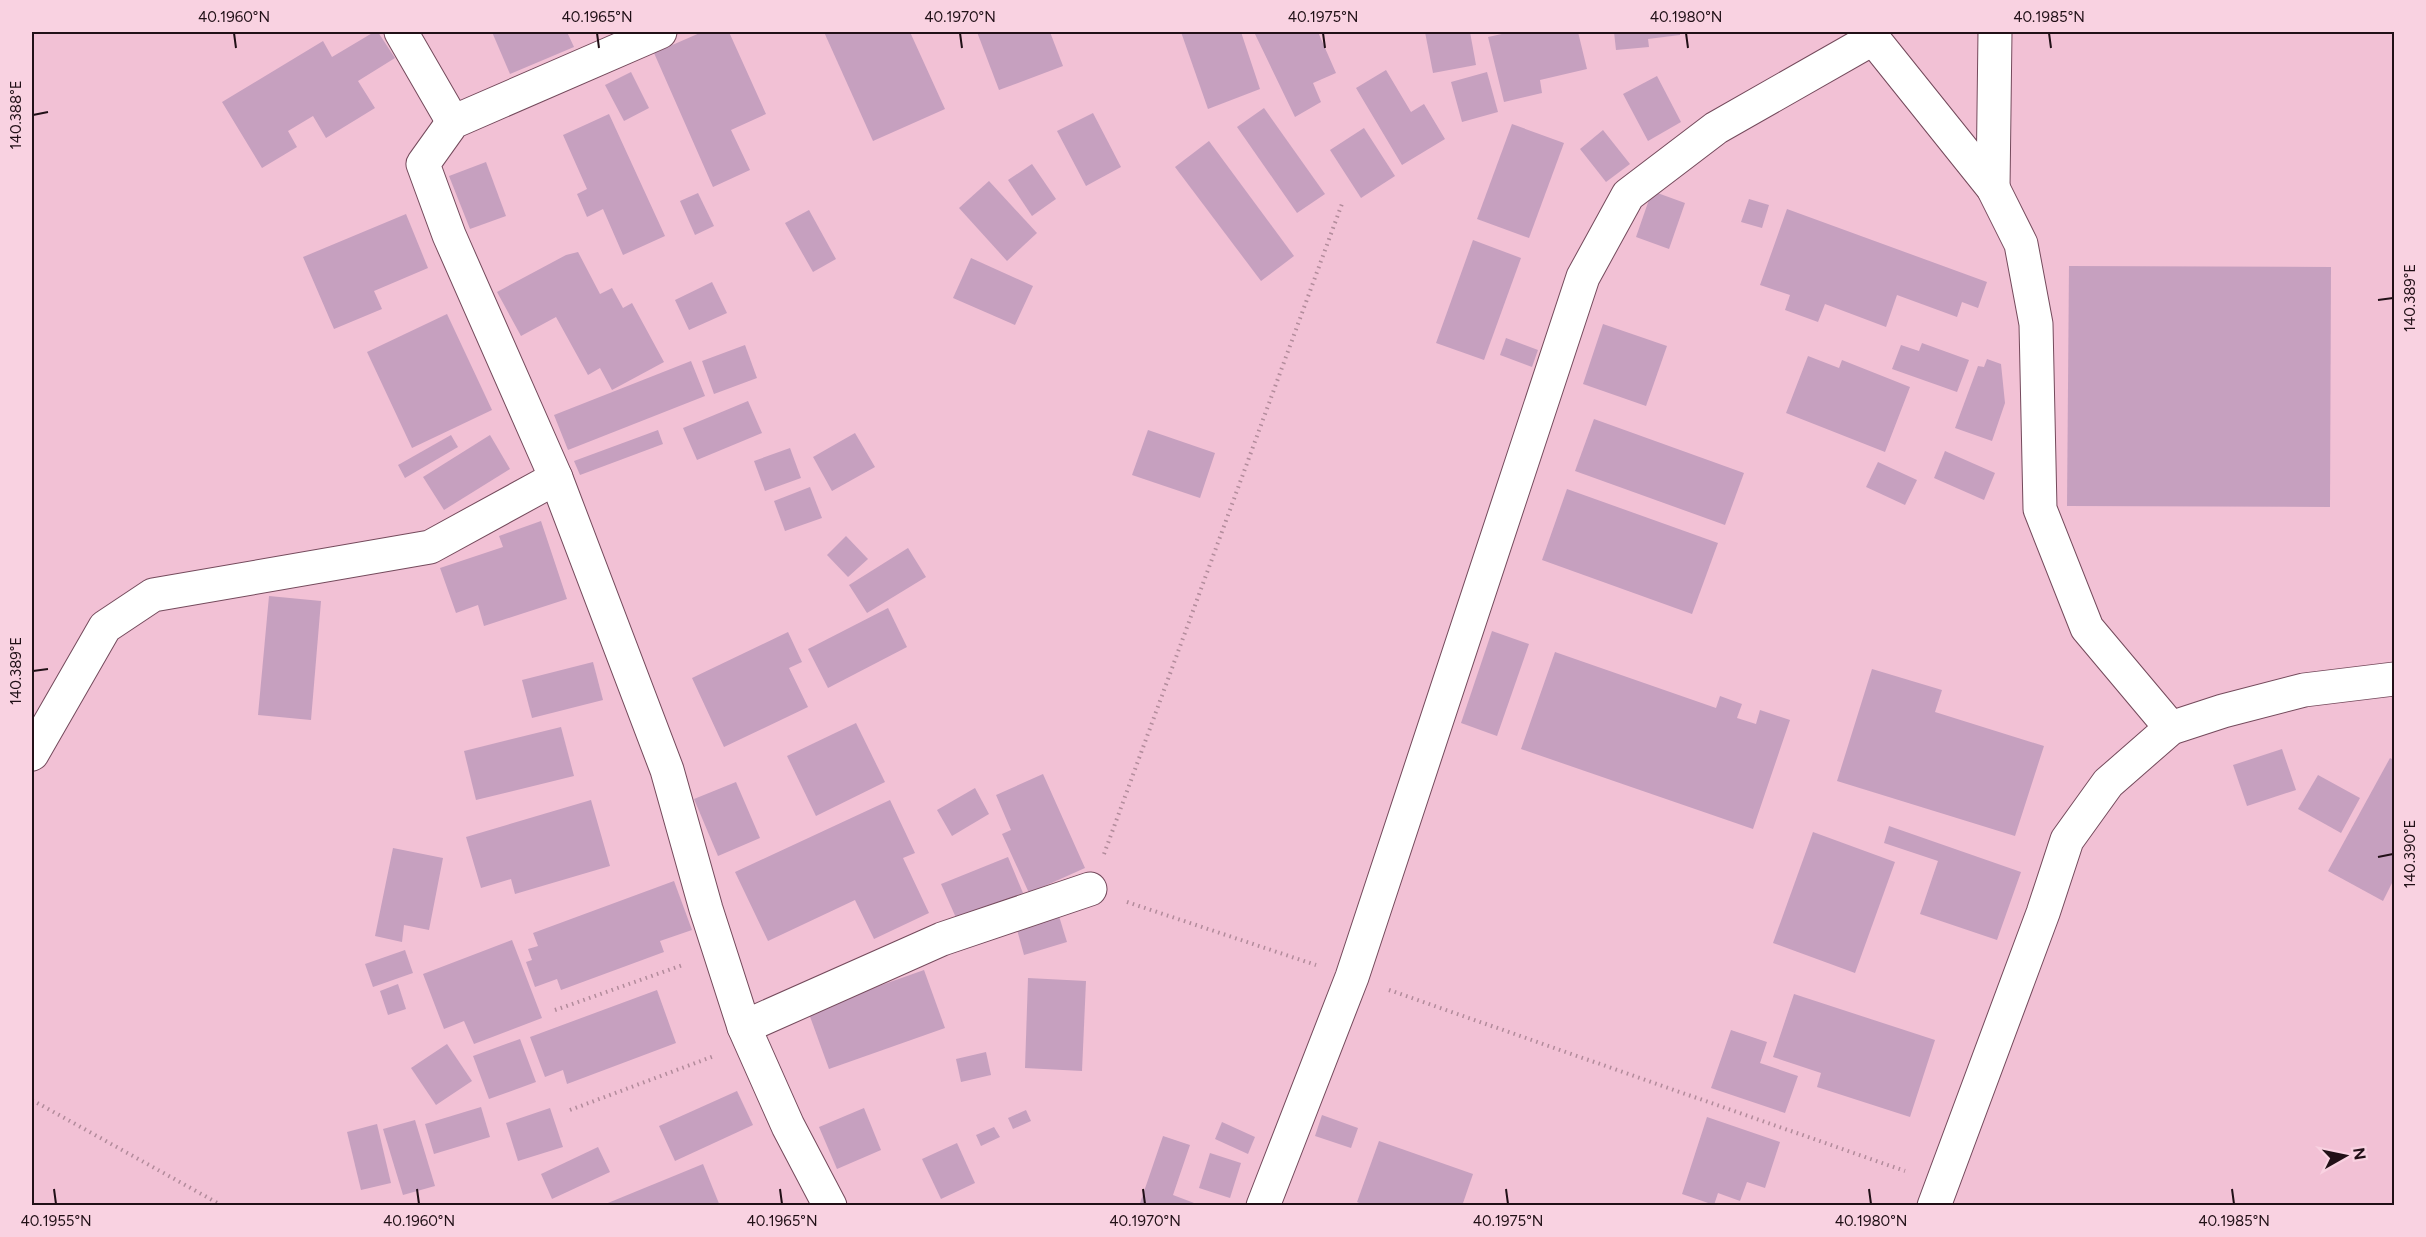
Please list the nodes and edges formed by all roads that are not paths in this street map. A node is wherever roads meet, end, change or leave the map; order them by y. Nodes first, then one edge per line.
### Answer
1 (401, 32) edge
2 (660, 32) edge
3 (1995, 32) edge
4 (1871, 35) edge
5 (453, 122) junction
6 (1993, 188) junction
7 (556, 478) junction
8 (2394, 680) edge
9 (2171, 728) junction
10 (32, 754) edge
11 (1090, 889) road end
12 (747, 1034) junction
13 (1938, 1195) edge
14 (830, 1206) edge
15 (1263, 1206) edge

1 - 5 street
2 - 5 street
3 - 6 street
4 - 6 street
4 - 15 street
5 - 7 street
6 - 9 street
7 - 10 street
7 - 12 street
8 - 9 street
9 - 13 street
11 - 12 street
12 - 14 street

